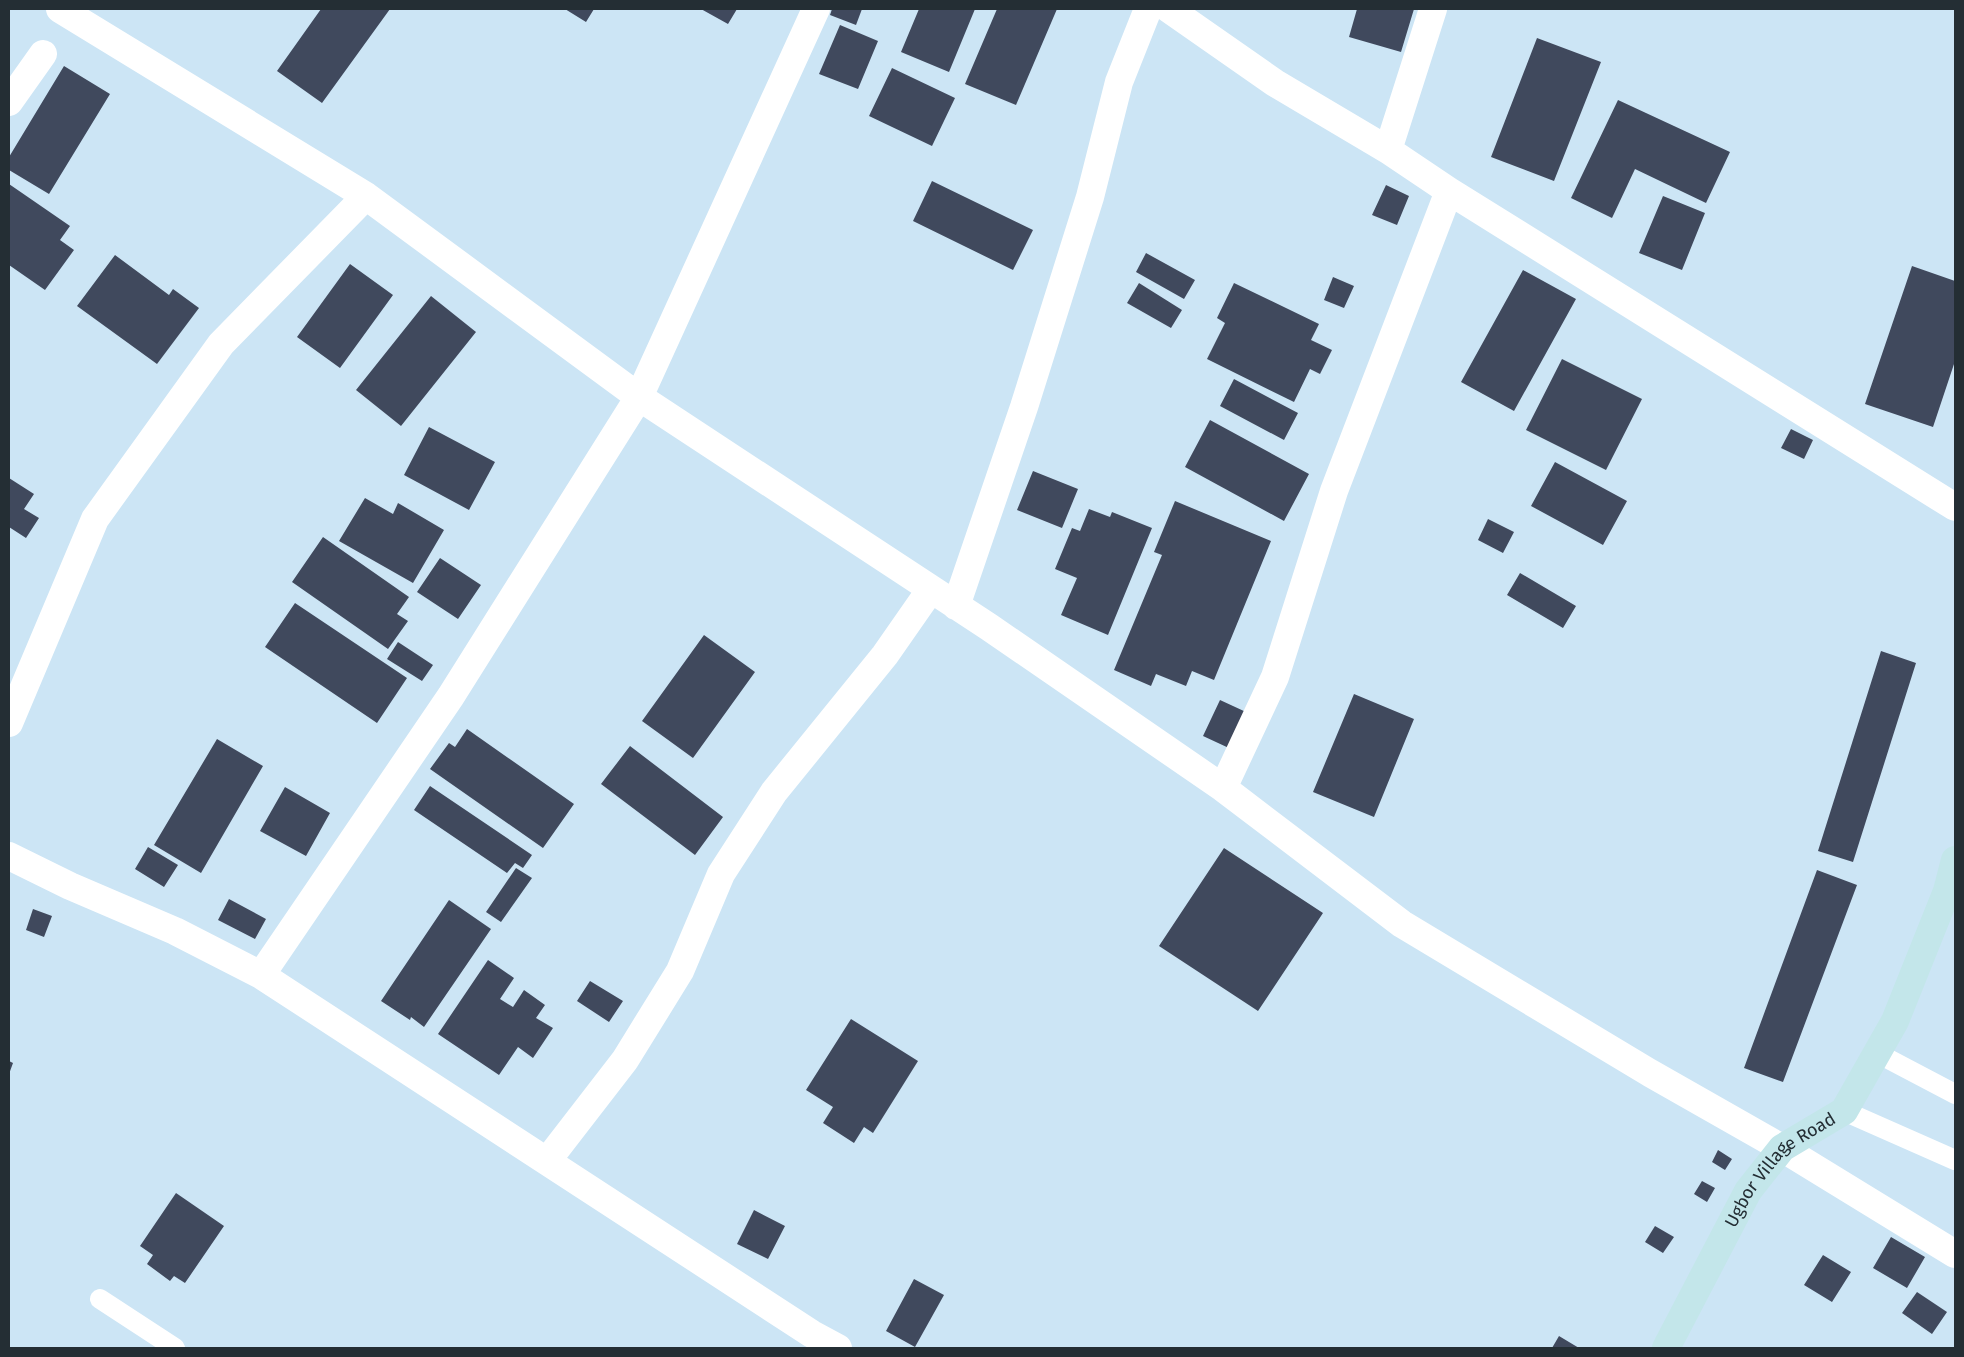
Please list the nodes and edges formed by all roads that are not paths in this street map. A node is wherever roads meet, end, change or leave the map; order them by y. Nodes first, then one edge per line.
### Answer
1 (60, 9) edge
2 (816, 9) edge
3 (1148, 9) edge
4 (1169, 9) edge
5 (1434, 9) edge
6 (43, 54) dead end
7 (9, 102) edge
8 (1388, 150) junction
9 (1449, 191) junction
10 (366, 196) junction
11 (638, 397) junction
12 (1955, 507) edge
13 (931, 589) junction
14 (956, 606) junction
15 (9, 723) edge
16 (1223, 788) junction
17 (9, 856) edge
18 (1955, 860) edge
19 (261, 975) junction
20 (1877, 1053) junction
21 (1955, 1094) edge
22 (1844, 1111) junction
23 (1782, 1148) junction
24 (1955, 1160) edge
25 (547, 1161) junction
26 (1955, 1254) edge
27 (100, 1299) dead end
28 (808, 1341) edge
29 (174, 1348) edge
30 (838, 1348) edge
31 (1666, 1348) edge

1 - 10 street
2 - 11 street
3 - 14 street
4 - 8 street
5 - 8 street
6 - 7 street
8 - 9 street
9 - 12 street
9 - 16 street
10 - 11 street
10 - 15 street
11 - 13 street
11 - 19 street
13 - 14 street
13 - 25 street
14 - 16 street
16 - 23 street
17 - 19 street
18 - 20 street, Ugbor Village Road
19 - 25 street
20 - 21 lane
20 - 22 street, Ugbor Village Road
22 - 23 street, Ugbor Village Road
22 - 24 lane
23 - 26 street
23 - 31 street, Ugbor Village Road
25 - 28 street
27 - 29 lane
28 - 30 street

